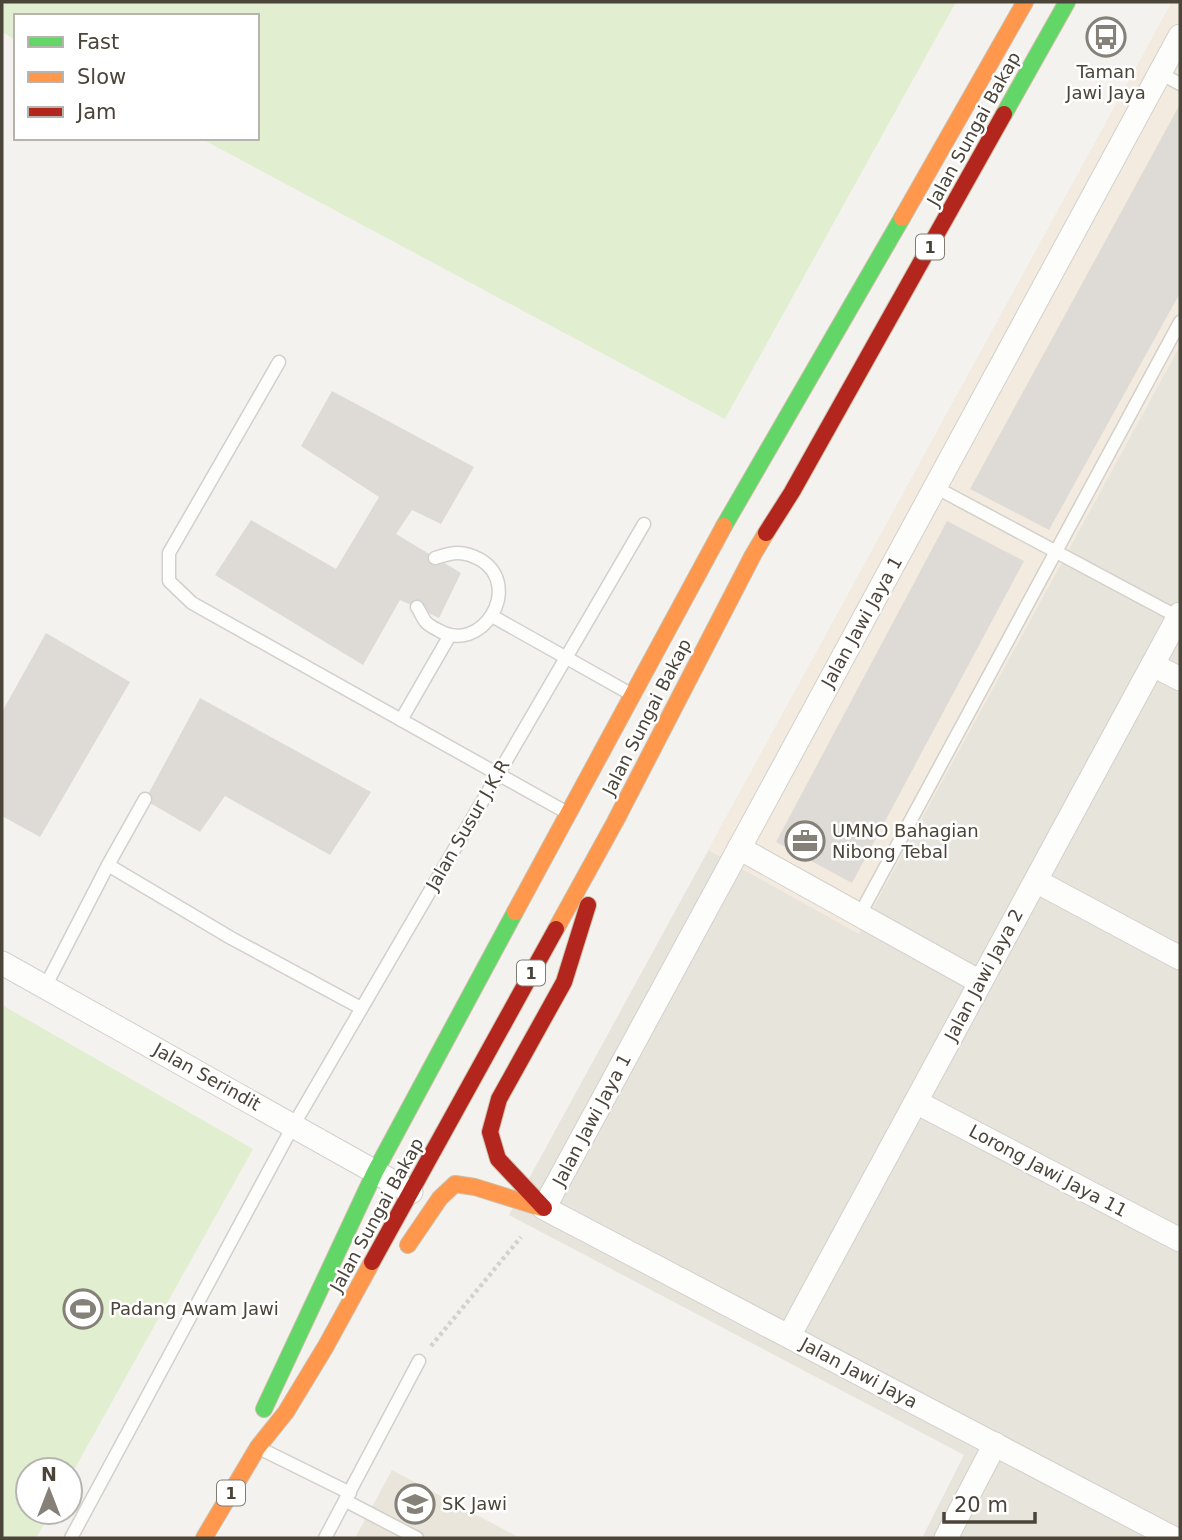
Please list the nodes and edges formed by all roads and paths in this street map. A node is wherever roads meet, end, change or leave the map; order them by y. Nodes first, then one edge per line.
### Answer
1 (1025, 2) edge
2 (1068, 2) edge
3 (1180, 36) edge
4 (1170, 78) edge
5 (1180, 322) edge
6 (279, 362) dead end
7 (935, 487) junction
8 (644, 524) dead end
9 (1056, 552) junction
10 (435, 558) dead end
11 (417, 607) dead end
12 (492, 616) junction
13 (1179, 616) edge
14 (450, 635) junction
15 (566, 658) junction
16 (1153, 665) junction
17 (1180, 679) edge
18 (632, 695) junction
19 (401, 720) junction
20 (498, 774) junction
21 (145, 799) dead end
22 (568, 813) junction
23 (615, 822) junction
24 (739, 848) junction
25 (108, 865) junction
26 (1036, 881) junction
27 (859, 916) junction
28 (1180, 958) edge
29 (2, 962) edge
30 (980, 982) junction
31 (45, 987) junction
32 (361, 1008) junction
33 (916, 1102) junction
34 (293, 1126) junction
35 (375, 1172) junction
36 (411, 1192) junction
37 (544, 1208) junction
38 (1180, 1240) edge
39 (396, 1262) dead end
40 (360, 1315) dead end
41 (789, 1336) junction
42 (326, 1346) junction
43 (419, 1361) joint
44 (995, 1444) junction
45 (258, 1447) junction
46 (348, 1497) junction
47 (71, 1538) edge
48 (204, 1538) edge
49 (325, 1538) edge
50 (417, 1538) edge
51 (946, 1538) edge
52 (1173, 1538) edge

1 - 18 highway, Jalan Sungai Bakap / 1
2 - 23 highway, Jalan Sungai Bakap / 1
3 - 4 street, Jalan Jawi Jaya 1
4 - 7 street, Jalan Jawi Jaya 1
5 - 9 lane
6 - 19 lane
7 - 9 lane
7 - 24 street, Jalan Jawi Jaya 1
8 - 15 lane, Jalan Susur J.K.R
9 - 13 lane
9 - 27 lane
10 - 12 lane
11 - 14 lane
12 - 14 lane
12 - 15 lane
13 - 16 street, Jalan Jawi Jaya 2
14 - 19 lane
15 - 18 lane
15 - 20 lane, Jalan Susur J.K.R
16 - 17 street
16 - 26 street, Jalan Jawi Jaya 2
18 - 22 highway, Jalan Sungai Bakap / 1
19 - 20 lane
20 - 22 lane
20 - 32 lane, Jalan Susur J.K.R
21 - 25 lane
22 - 35 highway, Jalan Sungai Bakap / 1
23 - 36 highway, Jalan Sungai Bakap / 1
23 - 37 highway
24 - 27 street
24 - 37 street, Jalan Jawi Jaya 1
25 - 31 lane
25 - 32 lane
26 - 28 street
26 - 30 street, Jalan Jawi Jaya 2
27 - 30 street
29 - 31 street, Jalan Serindit
30 - 33 street, Jalan Jawi Jaya 2
31 - 34 street, Jalan Serindit
32 - 34 lane, Jalan Susur J.K.R
33 - 38 street, Lorong Jawi Jaya 11
33 - 41 street, Jalan Jawi Jaya 2
34 - 35 street, Jalan Serindit
34 - 47 lane, Jalan Susur J.K.R
35 - 36 street, Jalan Serindit
35 - 45 highway, Jalan Sungai Bakap / 1
36 - 42 highway, Jalan Sungai Bakap / 1
37 - 39 highway
37 - 41 street, Jalan Jawi Jaya
37 - 43 path
40 - 42 highway
41 - 44 street, Jalan Jawi Jaya
42 - 45 highway, Jalan Sungai Bakap / 1
43 - 46 lane
44 - 51 street
44 - 52 street, Jalan Jawi Jaya
45 - 46 lane
45 - 48 highway, Jalan Sungai Bakap / 1
46 - 49 lane
46 - 50 lane

